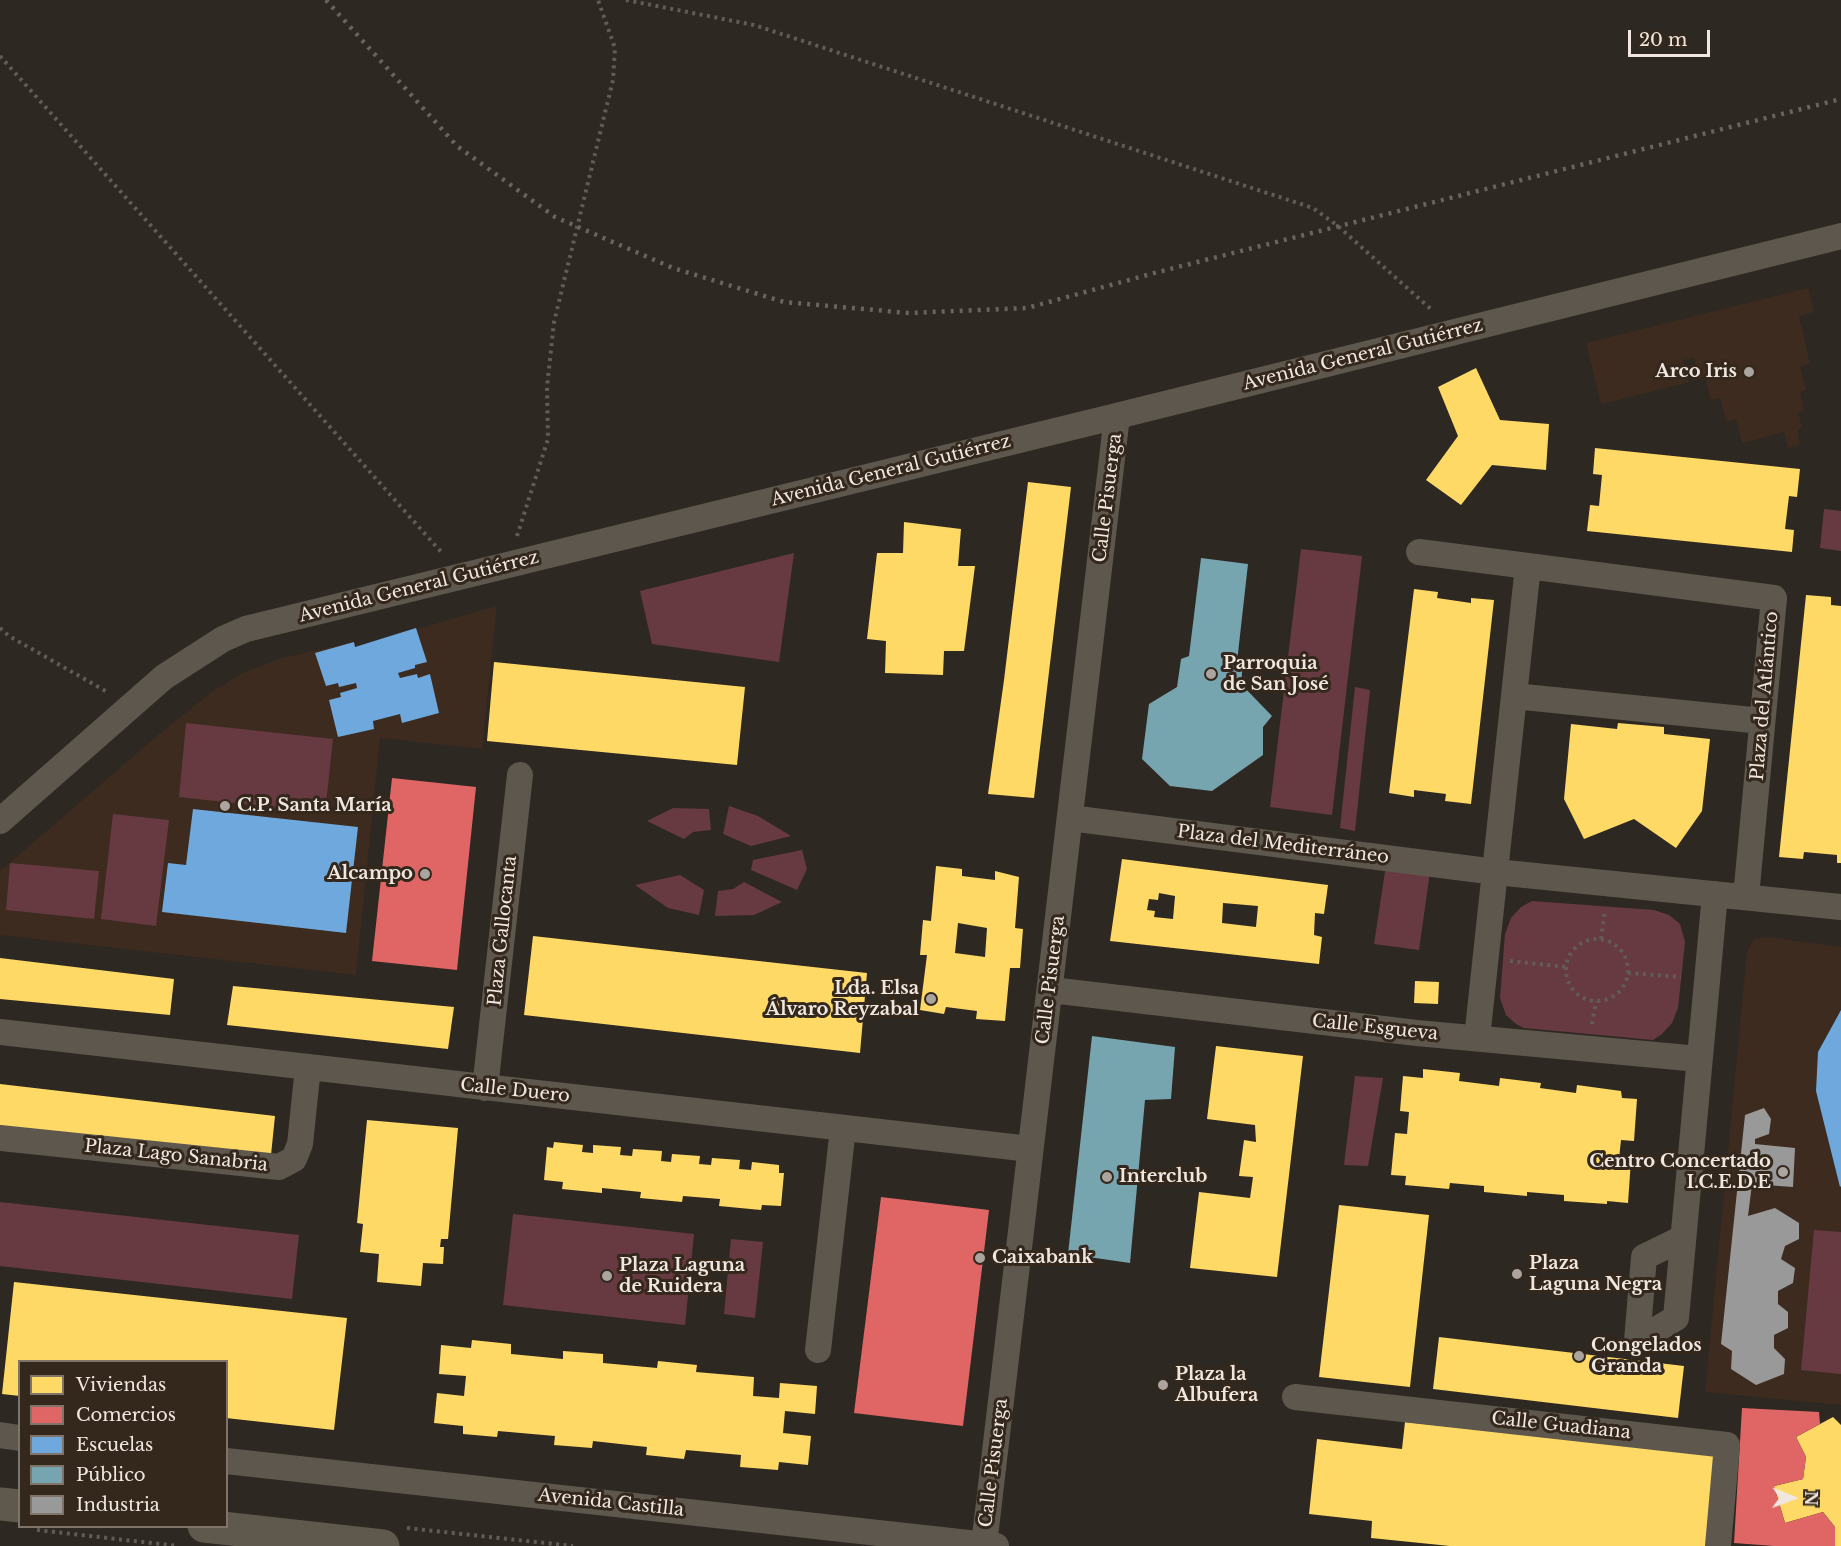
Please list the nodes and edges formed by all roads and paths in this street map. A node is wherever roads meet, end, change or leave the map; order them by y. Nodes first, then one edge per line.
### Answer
1 (598, 0) edge
2 (626, 0) edge
3 (0, 56) edge
4 (1841, 236) edge
5 (1455, 332) junction
6 (1117, 416) junction
7 (1419, 552) dead end
8 (507, 565) junction
9 (1528, 567) junction
10 (463, 576) junction
11 (0, 628) edge
12 (1514, 696) junction
13 (130, 706) junction
14 (1762, 721) junction
15 (520, 775) dead end
16 (1070, 818) junction
17 (0, 821) edge
18 (1496, 872) junction
19 (1715, 894) junction
20 (1746, 897) junction
21 (1841, 907) edge
22 (1486, 958) junction
23 (1566, 967) junction
24 (1628, 972) junction
25 (1691, 978) dead end
26 (1050, 990) junction
27 (0, 1032) edge
28 (1477, 1038) junction
29 (1699, 1059) junction
30 (308, 1067) junction
31 (485, 1088) junction
32 (843, 1128) junction
33 (0, 1138) edge
34 (1030, 1149) junction
35 (1683, 1238) dead end
36 (818, 1350) dead end
37 (1294, 1396) dead end
38 (0, 1436) edge
39 (18, 1438) edge
40 (228, 1461) edge
41 (0, 1504) edge
42 (18, 1513) edge
43 (82, 1528) edge
44 (213, 1528) edge
45 (990, 1545) edge
46 (178, 1546) edge
47 (383, 1546) edge
48 (1718, 1546) edge

1 - 8 path
2 - 5 path
3 - 10 path
4 - 5 street, Avenida General Gutiérrez
5 - 6 street, Avenida General Gutiérrez
6 - 8 street, Avenida General Gutiérrez
6 - 16 street, Calle Pisuerga
7 - 9 street, Plaza del Atlántico
8 - 10 street, Avenida General Gutiérrez
9 - 12 street
9 - 14 street, Plaza del Atlántico
10 - 13 street, Avenida General Gutiérrez
11 - 13 path
12 - 14 street
12 - 18 street
13 - 17 street, Avenida General Gutiérrez
14 - 20 street, Plaza del Atlántico
15 - 31 street, Plaza Gallocanta
16 - 18 street, Plaza del Mediterráneo
16 - 26 street, Calle Pisuerga
18 - 19 street, Plaza del Mediterráneo
18 - 22 street
19 - 20 street, Plaza del Mediterráneo
19 - 29 street
20 - 21 street, Plaza del Mediterráneo
22 - 23 path
22 - 28 street
23 - 24 path
23 - 24 path
24 - 25 path
26 - 28 street, Calle Esgueva
26 - 34 street, Calle Pisuerga
27 - 30 street, Calle Duero
28 - 29 street, Calle Esgueva
29 - 35 street
30 - 31 street, Calle Duero
30 - 33 street, Plaza Lago Sanabria
31 - 32 street, Calle Duero
32 - 34 street, Calle Duero
32 - 36 street
34 - 45 street, Calle Pisuerga
37 - 48 street, Calle Guadiana
38 - 39 street
40 - 45 street, Avenida Castilla
41 - 42 street
43 - 46 path
44 - 47 street

